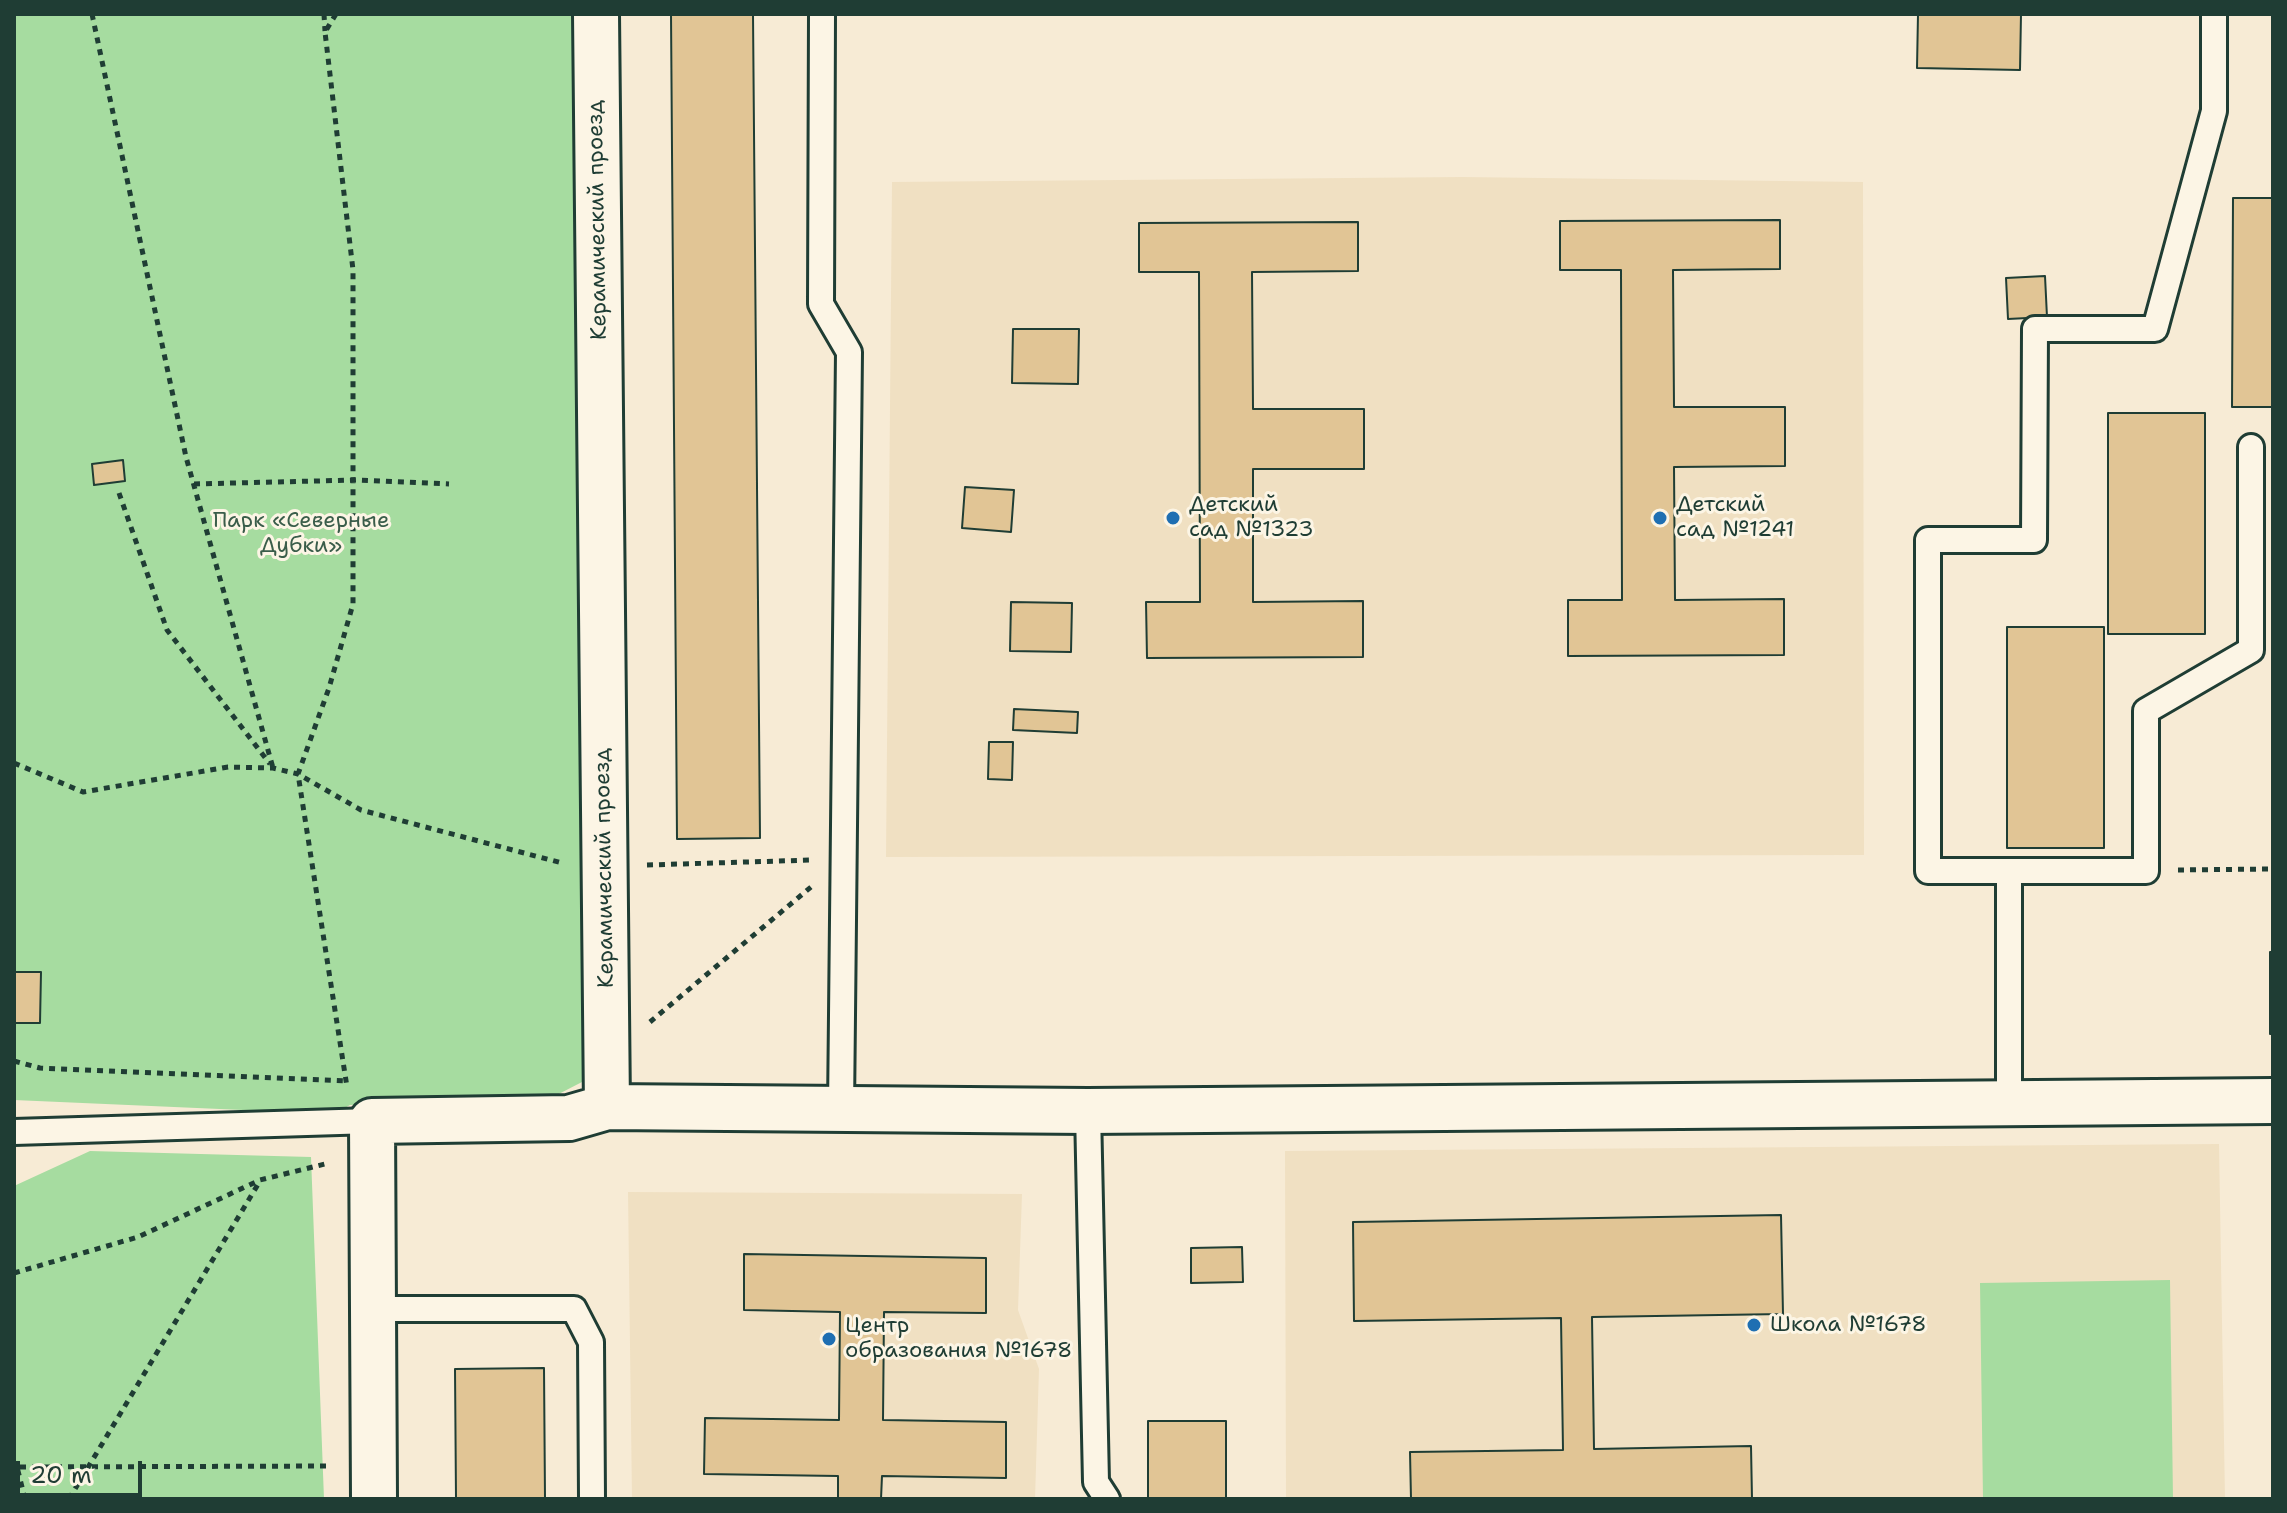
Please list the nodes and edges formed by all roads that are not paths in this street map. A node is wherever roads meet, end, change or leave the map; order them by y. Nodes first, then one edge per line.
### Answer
1 (596, 14) edge
2 (822, 14) edge
3 (2214, 14) edge
4 (2251, 447) dead end
5 (2009, 871) junction
6 (2273, 1101) edge
7 (2009, 1103) junction
8 (607, 1107) junction
9 (841, 1109) junction
10 (1088, 1111) junction
11 (14, 1132) edge
12 (372, 1136) junction
13 (373, 1309) junction
14 (374, 1482) edge
15 (592, 1499) edge
16 (1107, 1499) edge

1 - 8 street, Керамический проезд
2 - 9 lane
3 - 5 lane
4 - 5 lane
5 - 7 lane
6 - 7 street
7 - 10 street
8 - 9 street
8 - 12 street
9 - 10 street
10 - 16 lane
11 - 12 lane
12 - 13 street
13 - 14 street
13 - 15 lane

